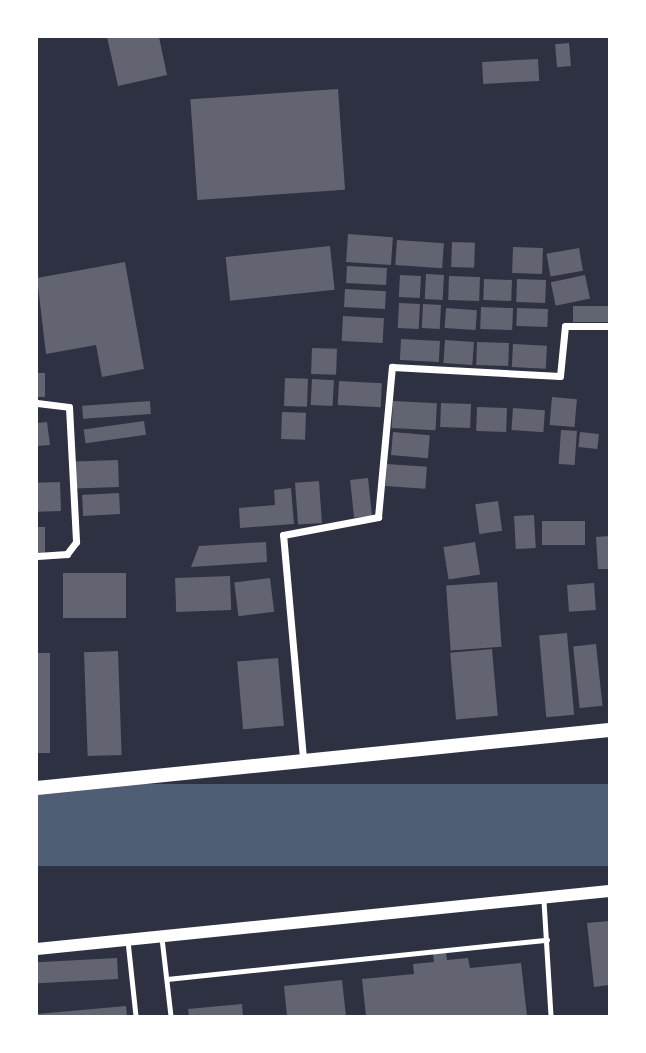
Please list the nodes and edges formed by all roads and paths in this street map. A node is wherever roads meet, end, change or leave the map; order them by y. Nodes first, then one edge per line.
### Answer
1 (609, 326) edge
2 (37, 402) edge
3 (37, 556) edge
4 (609, 730) edge
5 (303, 758) junction
6 (37, 788) edge
7 (609, 891) edge
8 (544, 897) junction
9 (162, 937) junction
10 (128, 940) junction
11 (547, 940) junction
12 (37, 949) edge
13 (167, 979) junction
14 (136, 1016) edge
15 (171, 1016) edge
16 (551, 1016) edge

1 - 5 street
2 - 3 street
4 - 5 main road
5 - 6 main road
7 - 8 street
8 - 9 street
8 - 11 lane
9 - 10 street
9 - 13 lane
10 - 12 street
10 - 14 lane
11 - 13 lane
11 - 16 lane
13 - 15 lane

